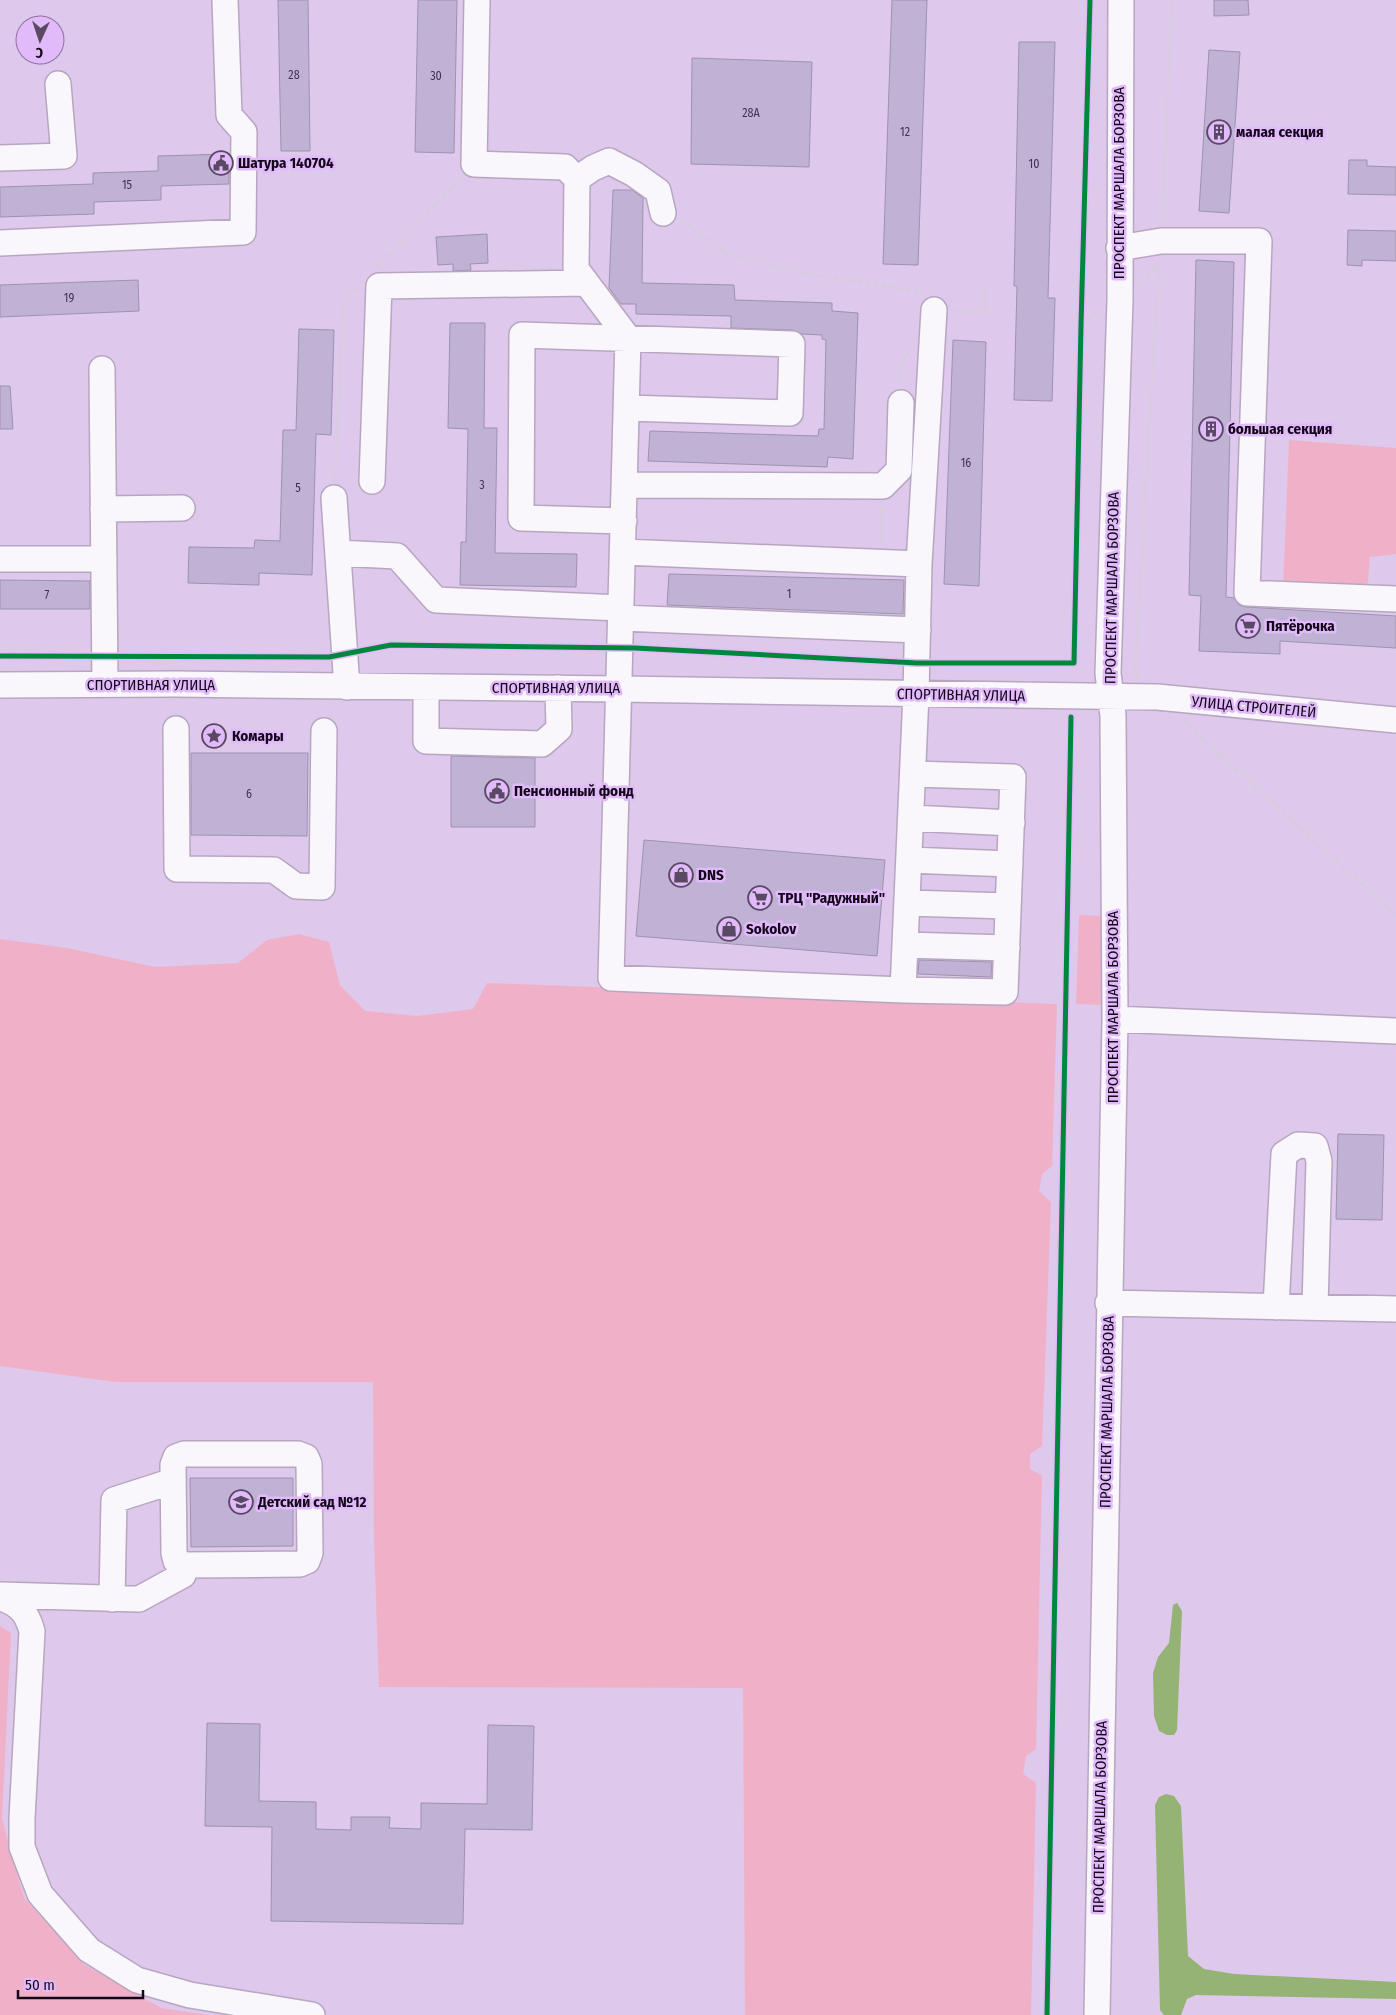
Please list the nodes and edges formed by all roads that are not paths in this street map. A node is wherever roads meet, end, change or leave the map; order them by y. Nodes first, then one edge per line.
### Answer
1 (225, 0) edge
2 (477, 0) edge
3 (1121, 0) edge
4 (58, 84) dead end
5 (0, 158) edge
6 (577, 179) junction
7 (663, 212) road end
8 (0, 243) edge
9 (1119, 248) junction
10 (586, 283) junction
11 (934, 310) road end
12 (628, 338) junction
13 (102, 369) dead end
14 (901, 403) dead end
15 (626, 408) junction
16 (372, 482) dead end
17 (624, 485) junction
18 (334, 498) dead end
19 (182, 508) dead end
20 (104, 509) junction
21 (624, 521) junction
22 (623, 552) junction
23 (338, 553) junction
24 (0, 559) edge
25 (104, 559) junction
26 (919, 564) junction
27 (1396, 599) edge
28 (621, 613) junction
29 (918, 630) junction
30 (105, 684) junction
31 (0, 685) edge
32 (347, 687) junction
33 (426, 687) junction
34 (558, 688) junction
35 (619, 689) junction
36 (916, 694) junction
37 (1112, 697) junction
38 (1396, 720) edge
39 (176, 729) dead end
40 (324, 730) dead end
41 (913, 774) junction
42 (911, 818) junction
43 (1012, 823) junction
44 (909, 860) junction
45 (1010, 864) junction
46 (907, 903) junction
47 (1008, 906) junction
48 (905, 945) junction
49 (1007, 948) junction
50 (903, 990) junction
51 (1115, 1019) junction
52 (1396, 1031) edge
53 (1108, 1303) junction
54 (1276, 1307) junction
55 (1314, 1307) junction
56 (1396, 1309) edge
57 (173, 1481) junction
58 (185, 1565) junction
59 (0, 1596) edge
60 (112, 1599) junction
61 (312, 2015) edge
62 (1097, 2015) edge

1 - 8 street
2 - 6 street
3 - 9 street, ПРОСПЕКТ МАРШАЛА БОРЗОВА
4 - 5 street
6 - 7 street
6 - 10 street
9 - 27 street
9 - 37 street, ПРОСПЕКТ МАРШАЛА БОРЗОВА
10 - 12 street
10 - 16 street
11 - 26 street
12 - 15 street
12 - 15 street
12 - 21 street
13 - 20 street
14 - 17 street
15 - 17 street
17 - 21 street
18 - 23 street
19 - 20 street
20 - 25 street
21 - 22 street
22 - 26 street
22 - 28 street
23 - 28 street
23 - 32 street
24 - 25 street
25 - 30 street
26 - 29 street
28 - 29 street
28 - 35 street
29 - 36 street
30 - 31 street, СПОРТИВНАЯ УЛИЦА
30 - 32 street, СПОРТИВНАЯ УЛИЦА
32 - 33 street, СПОРТИВНАЯ УЛИЦА
33 - 34 street, СПОРТИВНАЯ УЛИЦА
33 - 34 street
34 - 35 street, СПОРТИВНАЯ УЛИЦА
35 - 36 street, СПОРТИВНАЯ УЛИЦА
35 - 50 street
36 - 37 street, СПОРТИВНАЯ УЛИЦА
36 - 41 street
37 - 38 street, УЛИЦА СТРОИТЕЛЕЙ
37 - 51 street, ПРОСПЕКТ МАРШАЛА БОРЗОВА
39 - 40 street
41 - 42 street
41 - 43 street
42 - 43 street
42 - 44 street
43 - 45 street
44 - 45 street
44 - 46 street
45 - 47 street
46 - 47 street
46 - 48 street
47 - 49 street
48 - 49 street
48 - 50 street
49 - 50 street
51 - 52 street
51 - 53 street, ПРОСПЕКТ МАРШАЛА БОРЗОВА
53 - 54 street
53 - 62 street, ПРОСПЕКТ МАРШАЛА БОРЗОВА
54 - 55 street
54 - 55 street
55 - 56 street
57 - 58 street
57 - 58 street
57 - 60 street
58 - 60 street
59 - 60 street
59 - 61 street

